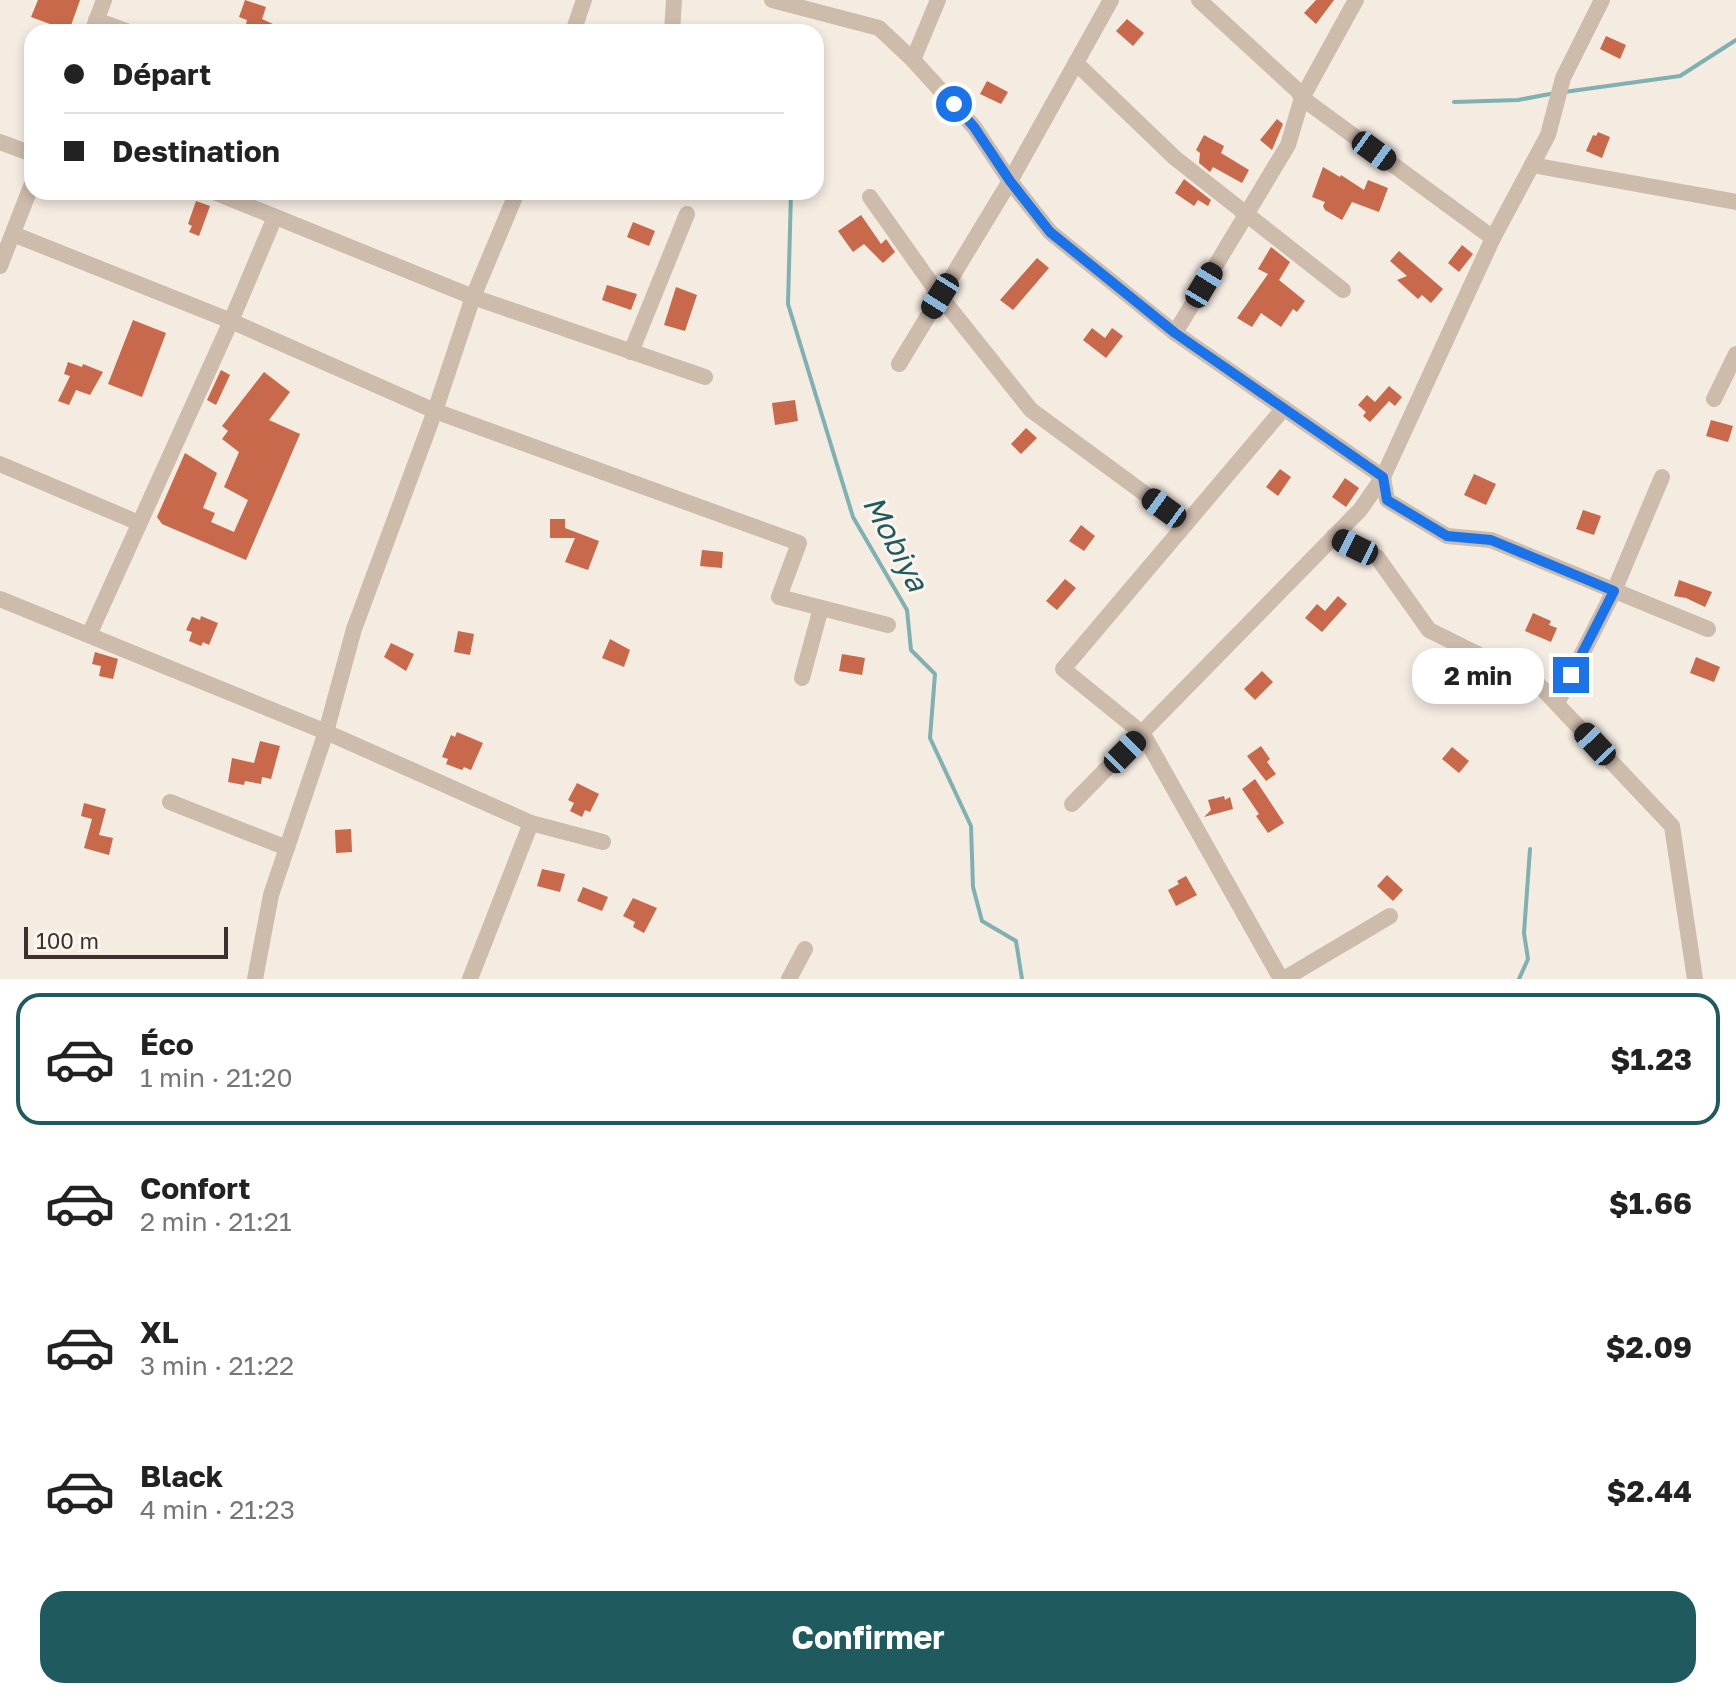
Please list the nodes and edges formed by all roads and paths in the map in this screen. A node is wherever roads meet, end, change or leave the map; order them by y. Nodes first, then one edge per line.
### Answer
1 (104, 0) edge
2 (584, 0) edge
3 (674, 0) edge
4 (772, 0) edge
5 (938, 0) edge
6 (1111, 0) edge
7 (1199, 0) edge
8 (1356, 0) edge
9 (1602, 0) edge
10 (95, 24) edge
11 (576, 24) edge
12 (672, 24) edge
13 (913, 60) junction
14 (1076, 63) junction
15 (1302, 98) junction
16 (0, 142) edge
17 (24, 151) edge
18 (1532, 165) junction
19 (1010, 181) junction
20 (870, 197) dead end
21 (26, 200) edge
22 (234, 200) edge
23 (514, 200) edge
24 (1736, 202) edge
25 (1247, 213) junction
26 (687, 214) dead end
27 (275, 217) junction
28 (13, 234) junction
29 (1493, 238) junction
30 (0, 266) edge
31 (1343, 290) dead end
32 (940, 296) junction
33 (473, 297) junction
34 (231, 321) junction
35 (1175, 333) junction
36 (631, 352) junction
37 (1736, 354) edge
38 (899, 364) dead end
39 (705, 377) dead end
40 (1714, 399) dead end
41 (1284, 408) junction
42 (435, 411) junction
43 (0, 464) edge
44 (1383, 477) junction
45 (1662, 477) dead end
46 (139, 523) junction
47 (1186, 524) junction
48 (1334, 536) junction
49 (1614, 591) junction
50 (0, 599) edge
51 (821, 608) junction
52 (888, 625) dead end
53 (1708, 629) dead end
54 (89, 635) junction
55 (802, 678) dead end
56 (1557, 703) junction
57 (326, 732) junction
58 (1143, 734) junction
59 (170, 802) dead end
60 (1072, 804) dead end
61 (531, 823) junction
62 (603, 842) dead end
63 (287, 848) junction
64 (1390, 916) dead end
65 (805, 949) dead end
66 (255, 979) edge
67 (470, 979) edge
68 (789, 979) edge
69 (1282, 979) edge
70 (1695, 979) edge

1 - 10 street
2 - 11 street
3 - 12 street
4 - 13 street
5 - 13 street
6 - 14 street
7 - 15 street
8 - 15 street
9 - 18 street
13 - 19 street
14 - 19 street
14 - 25 street
15 - 25 street
15 - 29 street
16 - 17 street
18 - 24 street
18 - 29 street
19 - 32 street
19 - 35 street
20 - 32 street
21 - 28 street
22 - 27 street
23 - 33 street
25 - 31 street
25 - 35 street
26 - 36 street
27 - 33 street
27 - 34 street
28 - 30 street
28 - 34 street
29 - 44 street
32 - 38 street
32 - 47 street
33 - 36 street
33 - 42 street
34 - 42 street
34 - 46 street
35 - 41 street
36 - 39 street
37 - 40 street
41 - 44 street
41 - 47 street
42 - 51 street
42 - 57 street
43 - 46 street
44 - 48 street
44 - 49 street
45 - 49 street
46 - 54 street
47 - 58 street
48 - 56 street
48 - 58 street
49 - 53 street
49 - 56 street
50 - 54 street
51 - 52 street
51 - 55 street
54 - 57 street
56 - 70 street
57 - 61 street
57 - 63 street
58 - 60 street
58 - 69 street
59 - 63 street
61 - 62 street
61 - 67 street
63 - 66 street
64 - 69 street
65 - 68 street

